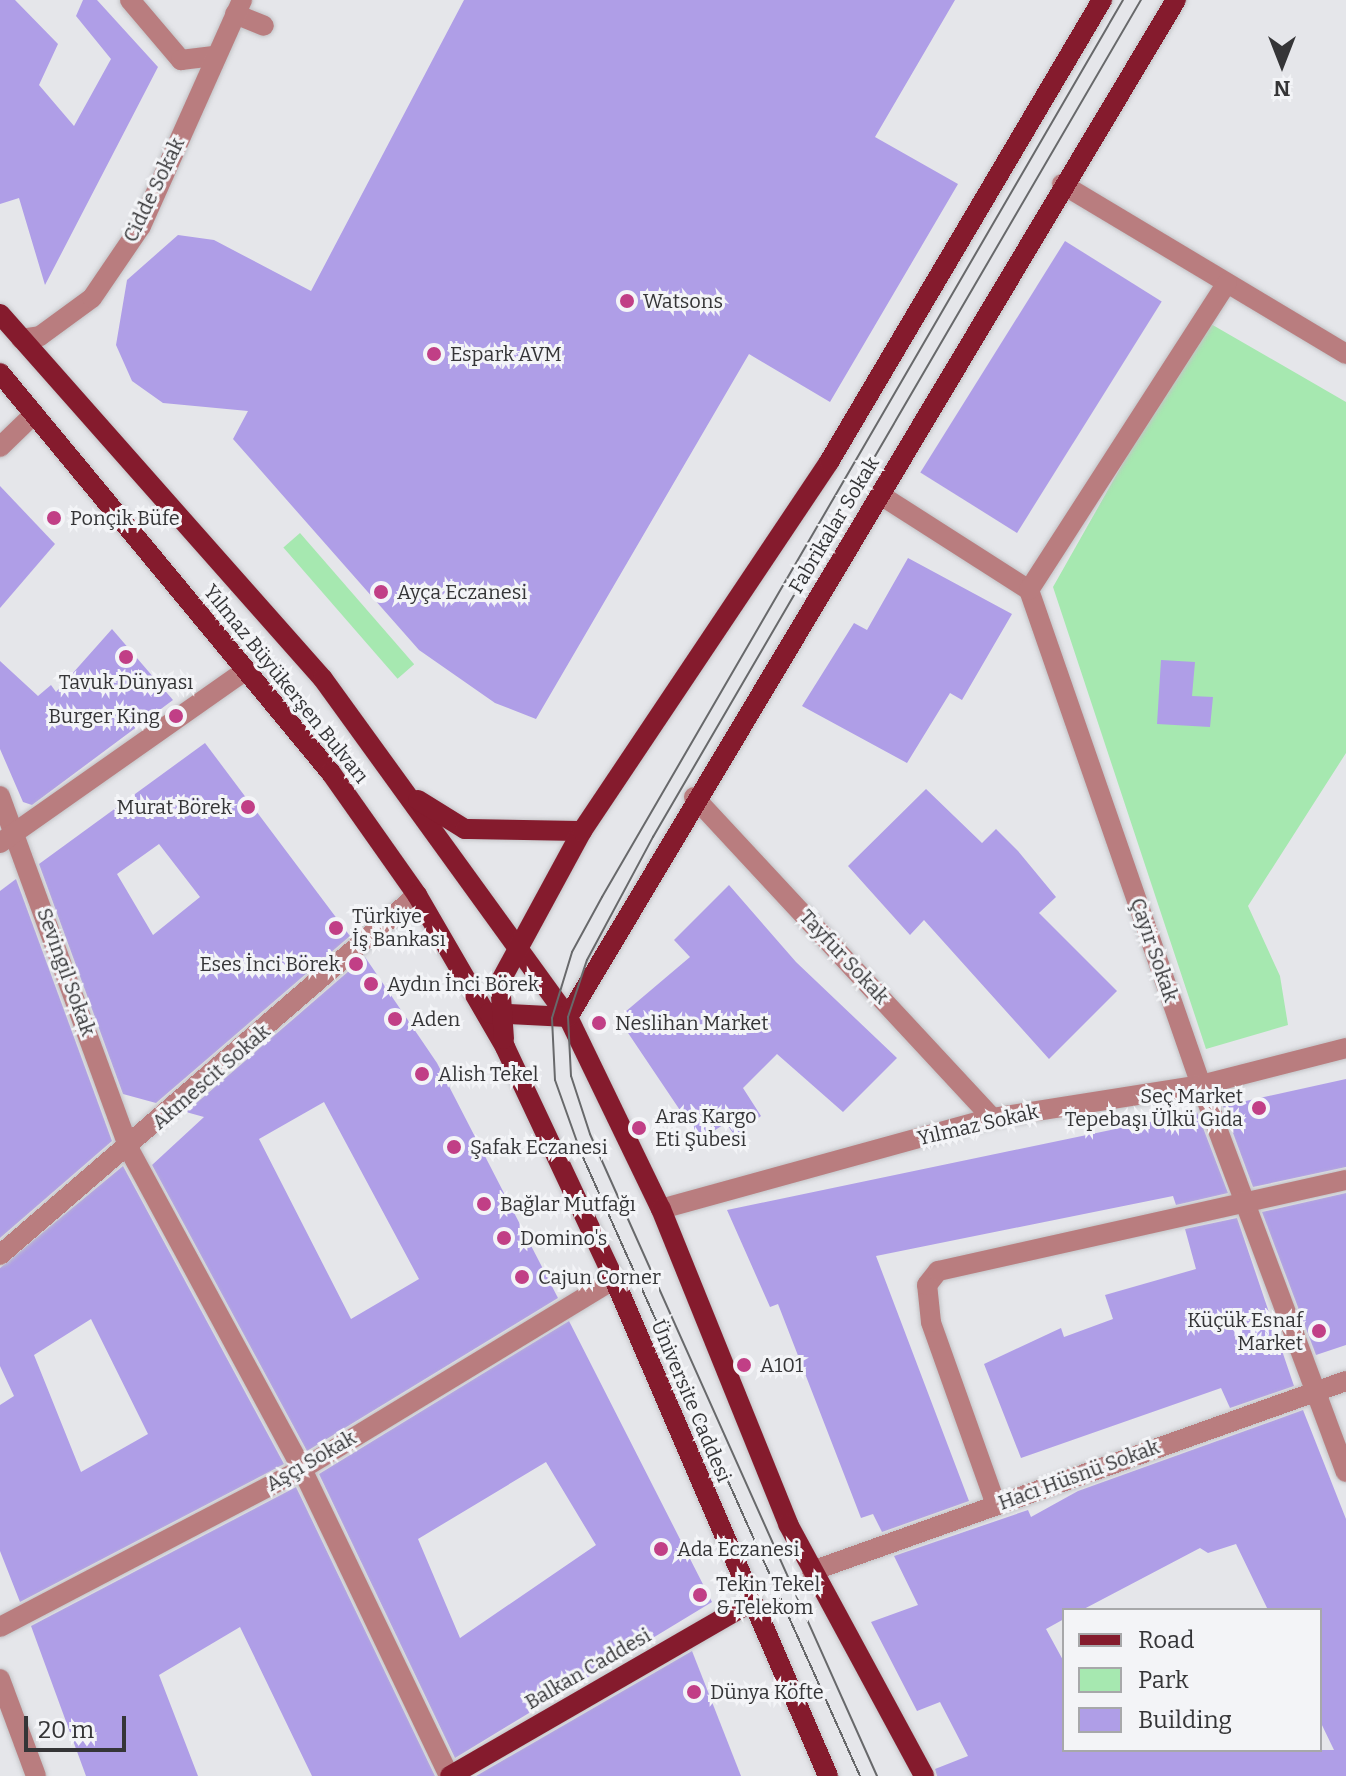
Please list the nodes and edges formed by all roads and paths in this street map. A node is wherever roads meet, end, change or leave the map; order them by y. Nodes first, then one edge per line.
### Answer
1 (130, 0) edge
2 (1102, 0) edge
3 (1176, 0) edge
4 (238, 7) edge
5 (264, 26) dead end
6 (214, 56) junction
7 (1062, 184) junction
8 (1227, 283) junction
9 (0, 314) edge
10 (21, 339) junction
11 (1346, 354) edge
12 (0, 373) edge
13 (34, 414) junction
14 (0, 447) edge
15 (882, 496) junction
16 (1029, 590) junction
17 (245, 671) junction
18 (410, 795) junction
19 (0, 796) edge
20 (694, 797) junction
21 (582, 831) junction
22 (8, 836) edge
23 (417, 895) junction
24 (519, 944) junction
25 (477, 1007) junction
26 (568, 1017) junction
27 (500, 1019) junction
28 (505, 1047) junction
29 (1346, 1048) edge
30 (1201, 1085) junction
31 (992, 1118) junction
32 (129, 1149) junction
33 (1346, 1180) edge
34 (1244, 1203) junction
35 (661, 1209) junction
36 (0, 1255) edge
37 (614, 1279) junction
38 (1346, 1381) edge
39 (1312, 1393) junction
40 (302, 1469) junction
41 (1346, 1472) edge
42 (996, 1505) junction
43 (812, 1571) junction
44 (750, 1603) junction
45 (0, 1627) edge
46 (0, 1679) edge
47 (36, 1776) edge
48 (450, 1776) edge
49 (828, 1776) edge
50 (924, 1776) edge

1 - 6 street
2 - 21 main road, Fabrikalar Sokak
3 - 7 main road, Fabrikalar Sokak
4 - 5 street
4 - 6 street, Cidde Sokak
6 - 10 street, Cidde Sokak
7 - 8 street
7 - 15 main road, Fabrikalar Sokak
8 - 11 street
8 - 16 street
9 - 10 main road, Yılmaz Büyükerşen Bulvarı
10 - 18 main road, Yılmaz Büyükerşen Bulvarı
12 - 13 main road, Yılmaz Büyükerşen Bulvarı
13 - 14 street
13 - 17 main road, Yılmaz Büyükerşen Bulvarı
15 - 16 street
15 - 20 main road, Fabrikalar Sokak
16 - 30 street, Çayır Sokak
17 - 22 street
17 - 23 main road, Yılmaz Büyükerşen Bulvarı
18 - 21 main road
18 - 24 main road, Yılmaz Büyükerşen Bulvarı
19 - 22 street, Sevingil Sokak
20 - 26 main road, Fabrikalar Sokak
20 - 31 street, Tayfur Sokak
21 - 24 main road, Fabrikalar Sokak
22 - 32 street, Sevingil Sokak
23 - 25 main road, Yılmaz Büyükerşen Bulvarı
23 - 32 street, Akmescit Sokak
24 - 26 main road, Yılmaz Büyükerşen Bulvarı
24 - 27 main road, Fabrikalar Sokak
25 - 27 main road
25 - 28 main road, Yılmaz Büyükerşen Bulvarı
26 - 27 main road
26 - 35 main road, Yılmaz Büyükerşen Bulvarı
27 - 28 main road, Fabrikalar Sokak
28 - 37 main road, Üniversite Caddesi
29 - 30 street, Yılmaz Sokak
30 - 31 street, Yılmaz Sokak
30 - 34 street, Çayır Sokak
31 - 35 street, Yılmaz Sokak
32 - 36 street, Akmescit Sokak
32 - 40 street, Sevingil Sokak
33 - 34 street
34 - 39 street, Çayır Sokak
34 - 42 street
35 - 43 main road, Yılmaz Büyükerşen Bulvarı
37 - 40 street, Aşçı Sokak
37 - 44 main road, Üniversite Caddesi
38 - 39 street, Hacı Hüsnü Sokak
39 - 41 street, Çayır Sokak
39 - 42 street, Hacı Hüsnü Sokak
40 - 45 street, Aşçı Sokak
40 - 48 street
42 - 43 street, Hacı Hüsnü Sokak
43 - 50 main road, Yılmaz Büyükerşen Bulvarı
44 - 48 main road, Balkan Caddesi
44 - 49 main road, Üniversite Caddesi
46 - 47 street

